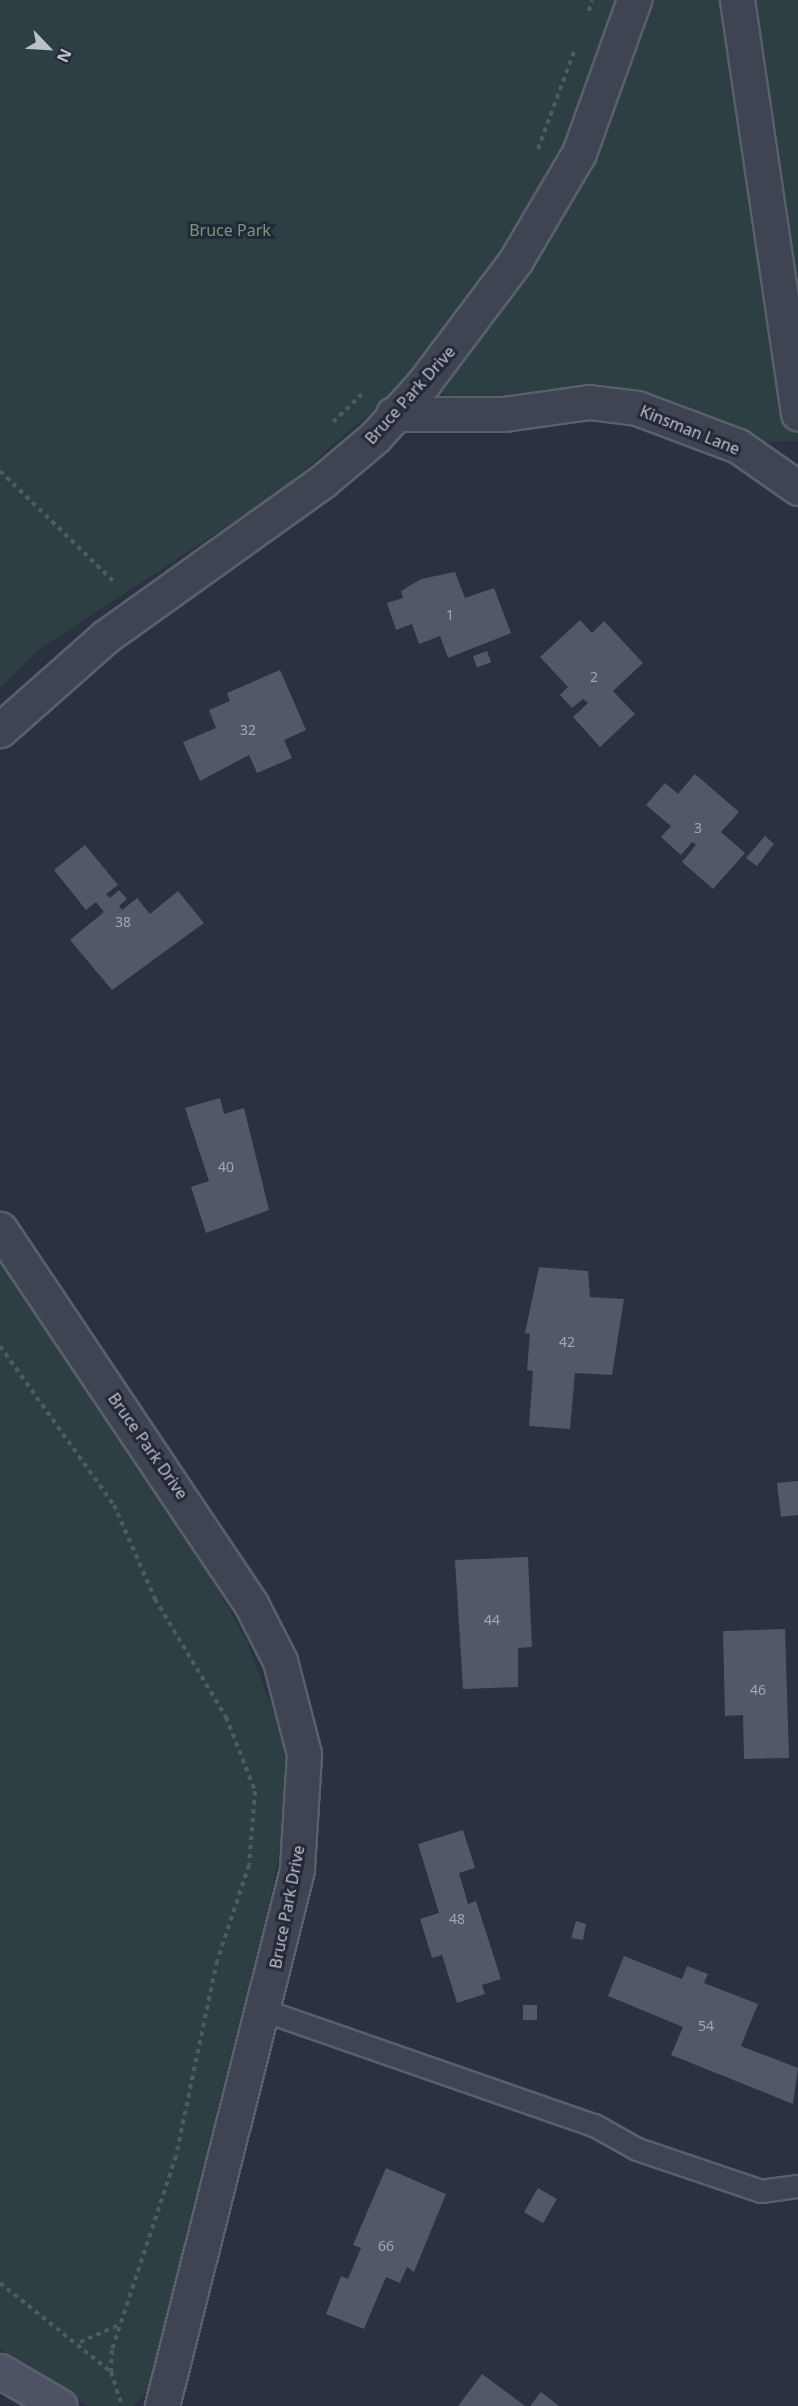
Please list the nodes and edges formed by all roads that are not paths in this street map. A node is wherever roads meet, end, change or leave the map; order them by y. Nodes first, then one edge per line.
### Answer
1 (634, 0) edge
2 (737, 0) edge
3 (393, 414) junction
4 (798, 414) edge
5 (798, 488) edge
6 (16, 698) edge
7 (0, 730) edge
8 (0, 1229) edge
9 (266, 2011) junction
10 (798, 2186) edge
11 (0, 2371) edge
12 (60, 2406) edge
13 (162, 2406) edge

1 - 3 street, Bruce Park Drive
2 - 4 street
3 - 5 street, Kinsman Lane
3 - 6 street, Bruce Park Drive
6 - 7 street, Bruce Park Drive
8 - 9 street, Bruce Park Drive
9 - 10 lane
9 - 13 street, Bruce Park Drive
11 - 12 main road

